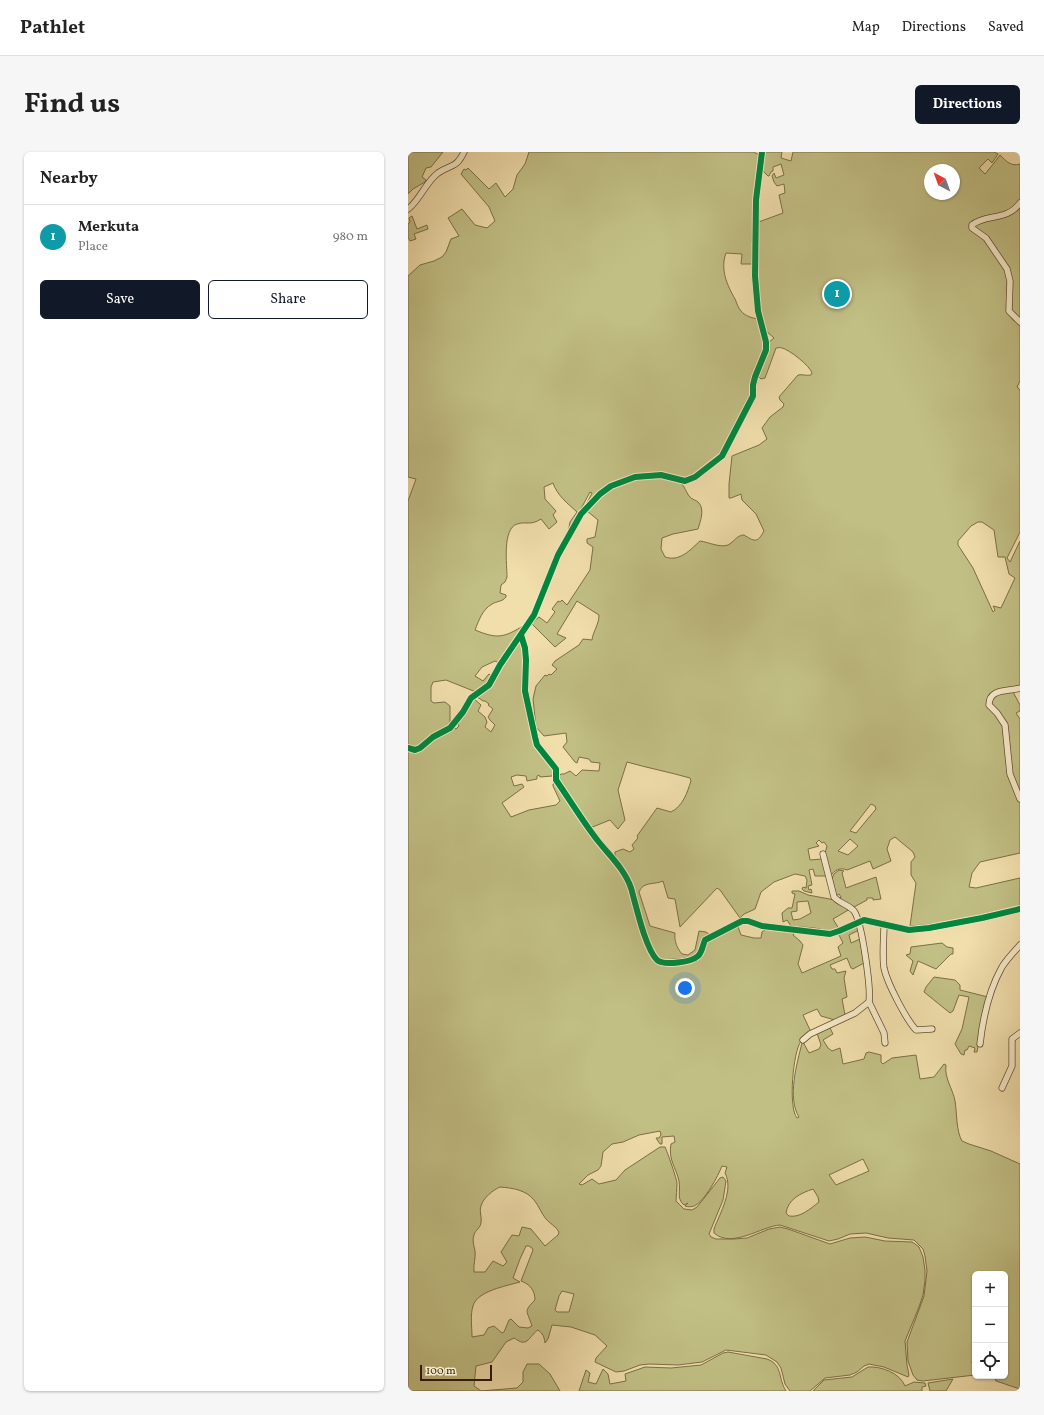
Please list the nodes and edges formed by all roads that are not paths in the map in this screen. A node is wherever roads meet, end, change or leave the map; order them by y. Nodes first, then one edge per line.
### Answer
1 (464, 152) edge
2 (762, 152) edge
3 (1020, 203) edge
4 (408, 210) edge
5 (1020, 322) edge
6 (521, 635) junction
7 (1020, 688) edge
8 (408, 748) edge
9 (1020, 799) edge
10 (823, 854) dead end
11 (1020, 909) edge
12 (858, 921) junction
13 (884, 924) junction
14 (1020, 945) edge
15 (869, 1002) junction
16 (932, 1029) dead end
17 (1020, 1033) edge
18 (803, 1040) dead end
19 (885, 1043) dead end
20 (980, 1044) dead end
21 (1002, 1088) dead end

1 - 4 street
2 - 6 street
3 - 5 street
6 - 8 street
6 - 12 street
7 - 9 street
10 - 12 street
11 - 13 street
12 - 13 street
12 - 15 street
13 - 16 street
14 - 20 street
15 - 18 street
15 - 19 street
17 - 21 street

